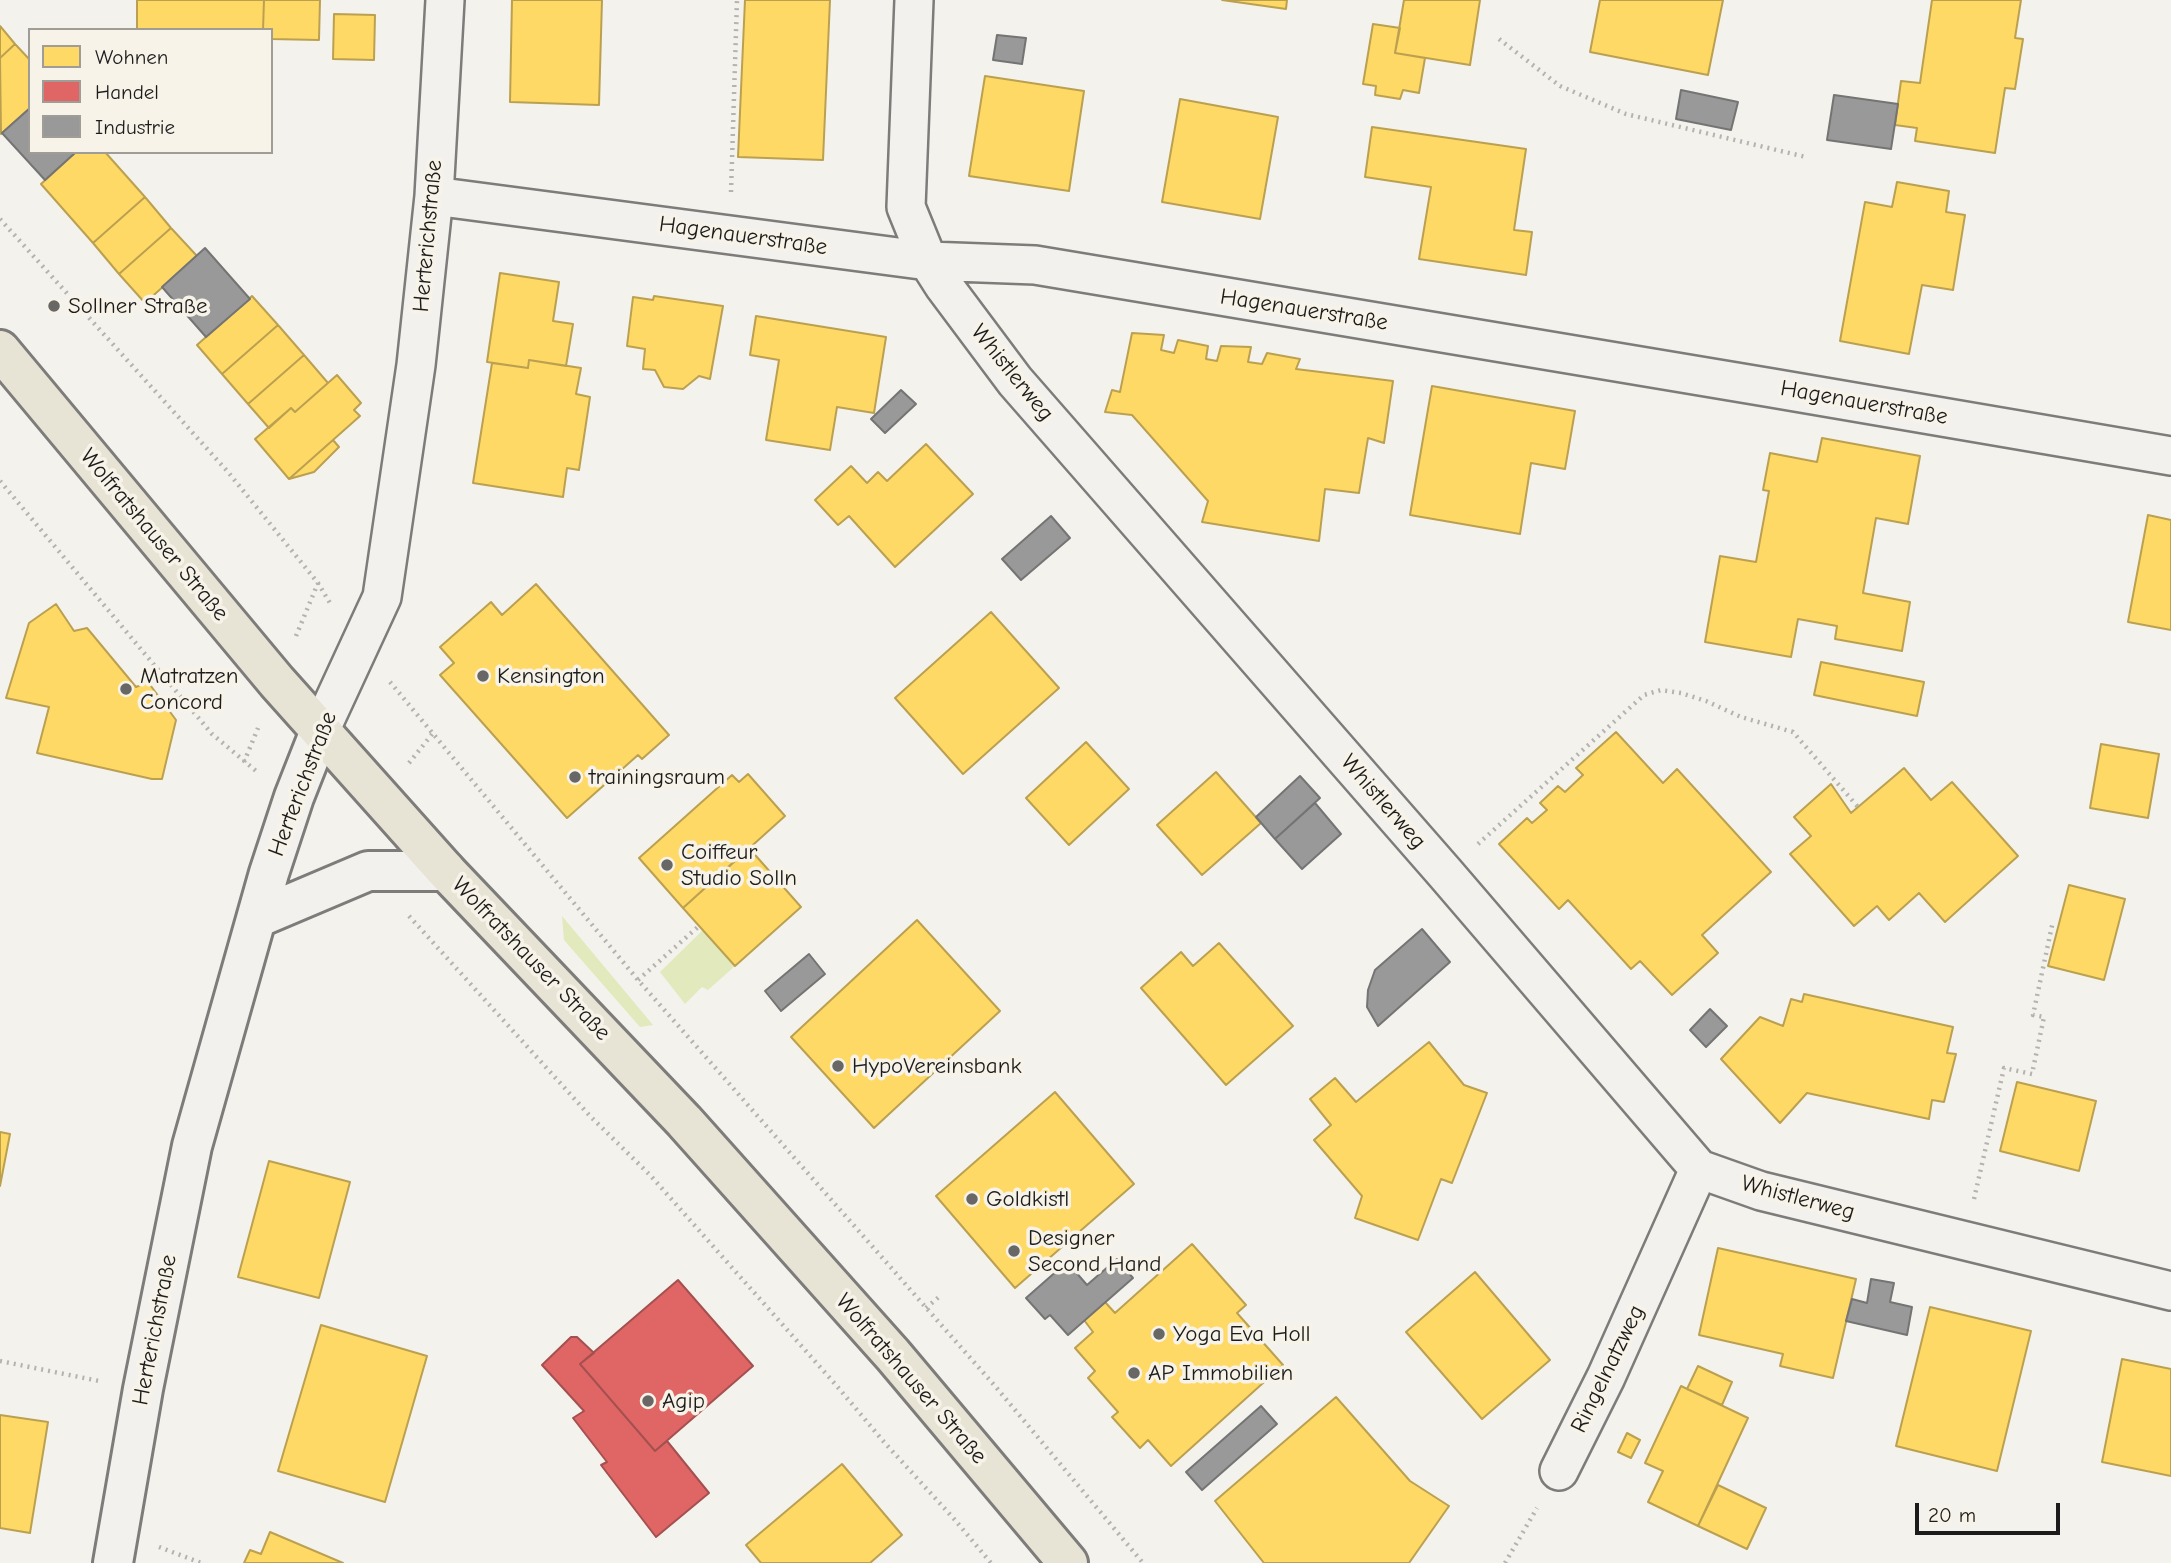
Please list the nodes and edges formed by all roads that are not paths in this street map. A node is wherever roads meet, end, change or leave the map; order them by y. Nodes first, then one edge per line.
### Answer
1 (445, 0) edge
2 (914, 0) edge
3 (434, 196) junction
4 (928, 261) junction
5 (0, 350) edge
6 (2171, 456) edge
7 (320, 730) junction
8 (446, 871) junction
9 (257, 918) junction
10 (1699, 1169) junction
11 (2171, 1291) edge
12 (1559, 1471) road end
13 (113, 1563) edge
14 (1068, 1563) edge

1 - 3 street, Herterichstraße
2 - 4 street, Whistlerweg
3 - 4 street, Hagenauerstraße
3 - 7 street, Herterichstraße
4 - 6 street, Hagenauerstraße
4 - 10 street, Whistlerweg
5 - 7 main road, Wolfratshauser Straße
7 - 8 main road, Wolfratshauser Straße
7 - 9 main road, Herterichstraße
8 - 9 main road
8 - 14 main road, Wolfratshauser Straße
9 - 13 main road, Herterichstraße
10 - 11 street, Whistlerweg
10 - 12 street, Ringelnatzweg

